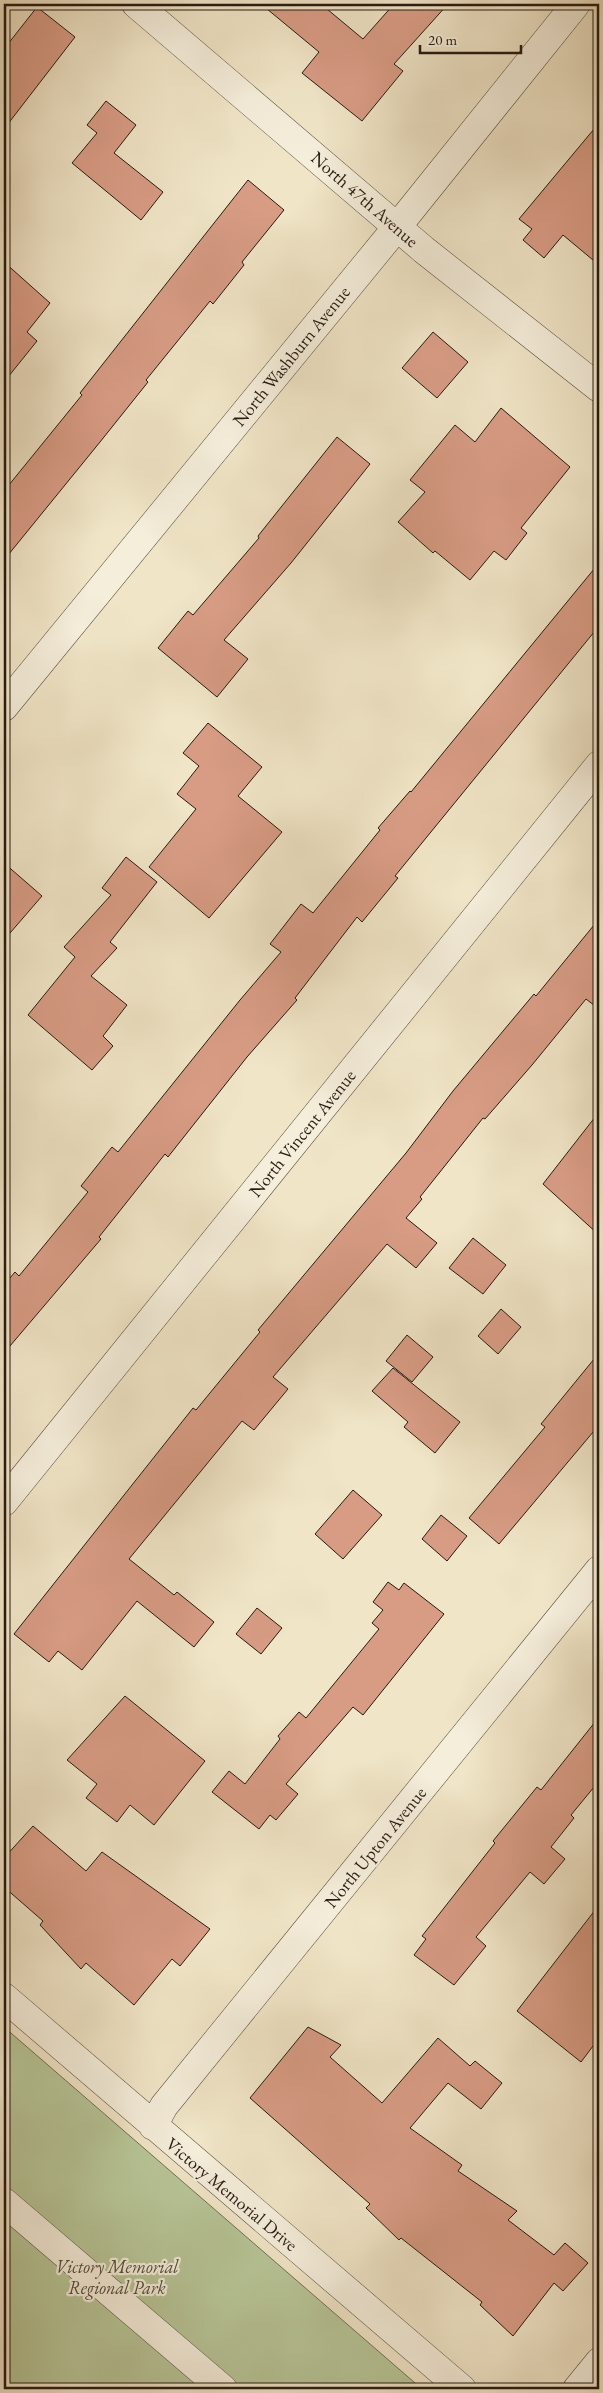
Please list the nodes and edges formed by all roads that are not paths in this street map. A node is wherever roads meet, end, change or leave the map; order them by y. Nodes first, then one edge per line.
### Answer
1 (136, 4) edge
2 (576, 4) edge
3 (397, 227) junction
4 (599, 388) edge
5 (4, 707) edge
6 (599, 765) edge
7 (4, 1502) edge
8 (599, 1570) edge
9 (4, 1997) edge
10 (153, 2126) junction
11 (4, 2202) edge
12 (599, 2362) edge
13 (223, 2389) edge
14 (462, 2389) edge
15 (577, 2389) edge

1 - 3 street, North 47th Avenue
2 - 3 street, North Washburn Avenue
3 - 4 street, North 47th Avenue
3 - 5 street, North Washburn Avenue
6 - 7 street, North Vincent Avenue
8 - 10 street, North Upton Avenue
9 - 10 street, Victory Memorial Drive
10 - 14 street, Victory Memorial Drive
11 - 13 street
12 - 15 street

